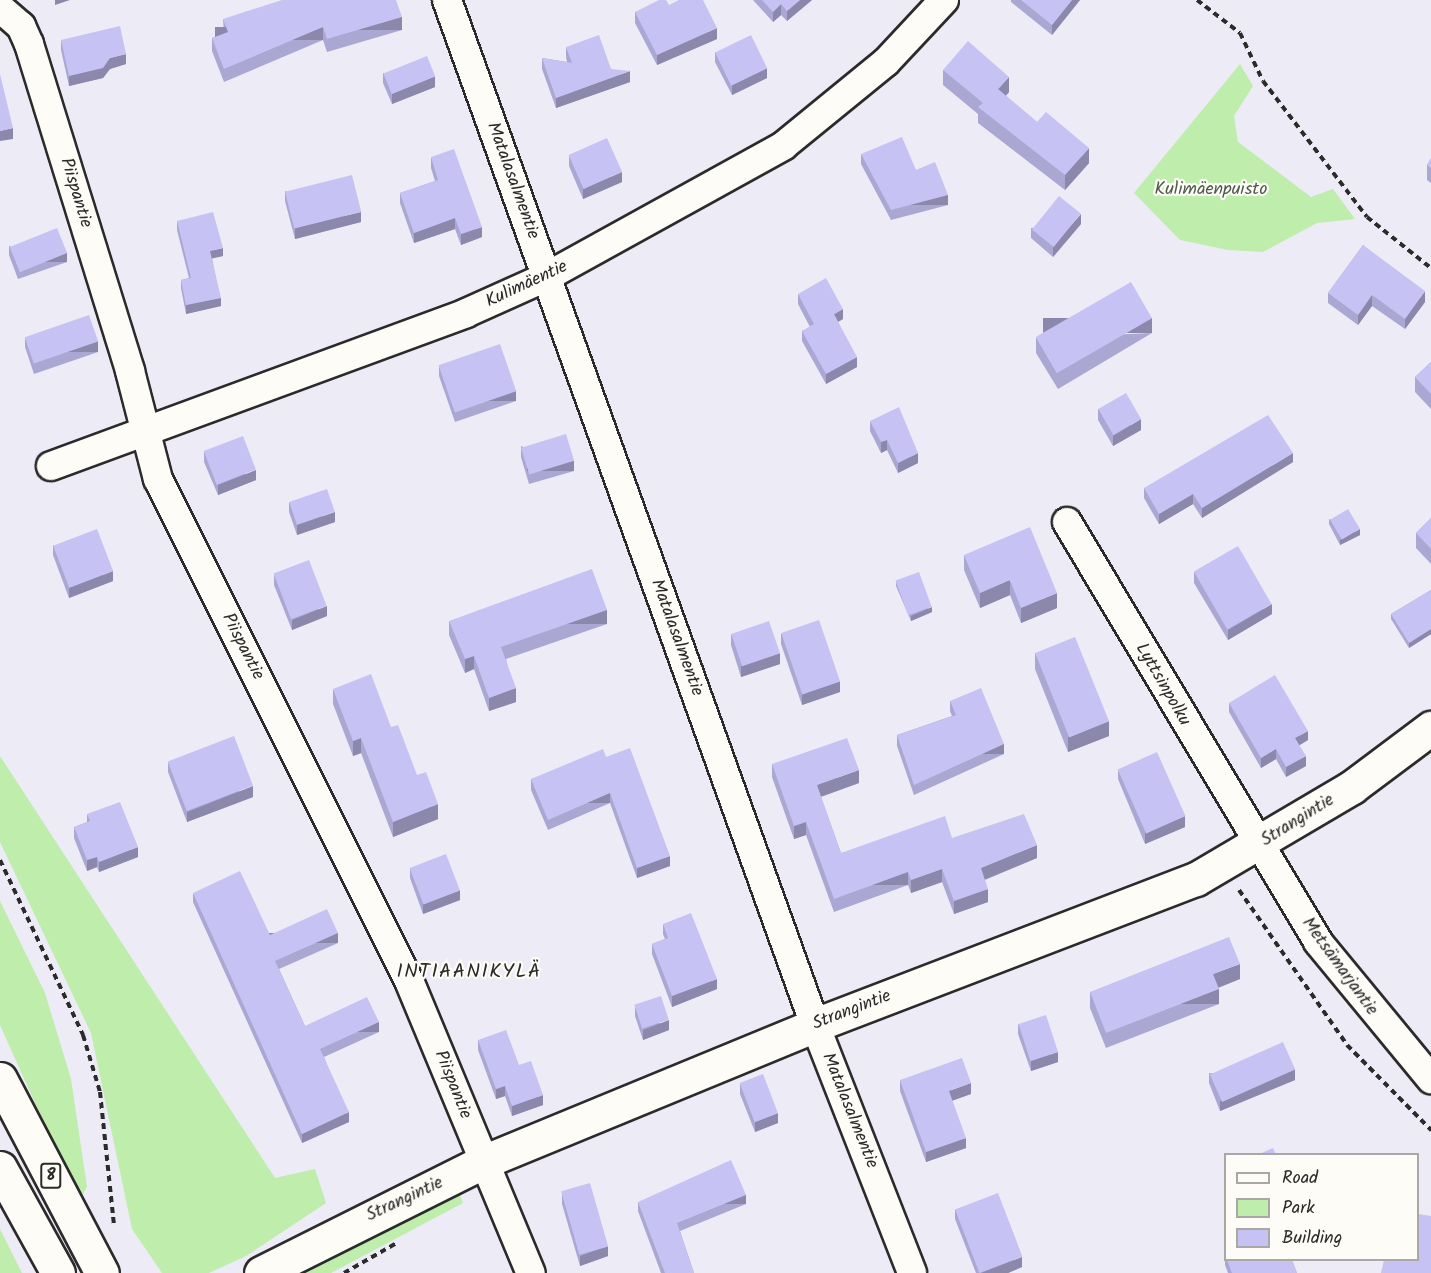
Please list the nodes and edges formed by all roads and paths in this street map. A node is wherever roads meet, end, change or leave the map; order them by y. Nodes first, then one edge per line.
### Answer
1 (447, 0) edge
2 (944, 0) edge
3 (1197, 0) edge
4 (0, 8) edge
5 (1431, 268) edge
6 (546, 277) junction
7 (146, 431) junction
8 (51, 466) dead end
9 (1067, 522) dead end
10 (1431, 728) edge
11 (1257, 847) junction
12 (0, 860) edge
13 (1236, 884) dead end
14 (815, 1025) junction
15 (0, 1079) edge
16 (1431, 1079) edge
17 (1431, 1130) edge
18 (483, 1162) junction
19 (0, 1168) edge
20 (114, 1233) dead end
21 (58, 1273) edge
22 (102, 1273) edge
23 (261, 1273) edge
24 (531, 1273) edge
25 (912, 1273) edge

1 - 6 street, Matalasalmentie
2 - 6 street, Kulimäentie
3 - 5 path
4 - 7 street, Piispantie
6 - 7 street, Kulimäentie
6 - 14 street, Matalasalmentie
7 - 8 street, Kulimäentie
7 - 18 street, Piispantie
9 - 11 street, Lyttsinpolku
10 - 11 main road, Strangintie
11 - 14 main road, Strangintie
11 - 16 street, Metsämarjantie
12 - 20 path
13 - 17 path
14 - 18 main road, Strangintie
14 - 25 street, Matalasalmentie
15 - 22 main road, 8
18 - 23 main road, Strangintie
18 - 24 street, Piispantie
19 - 21 main road, 8

